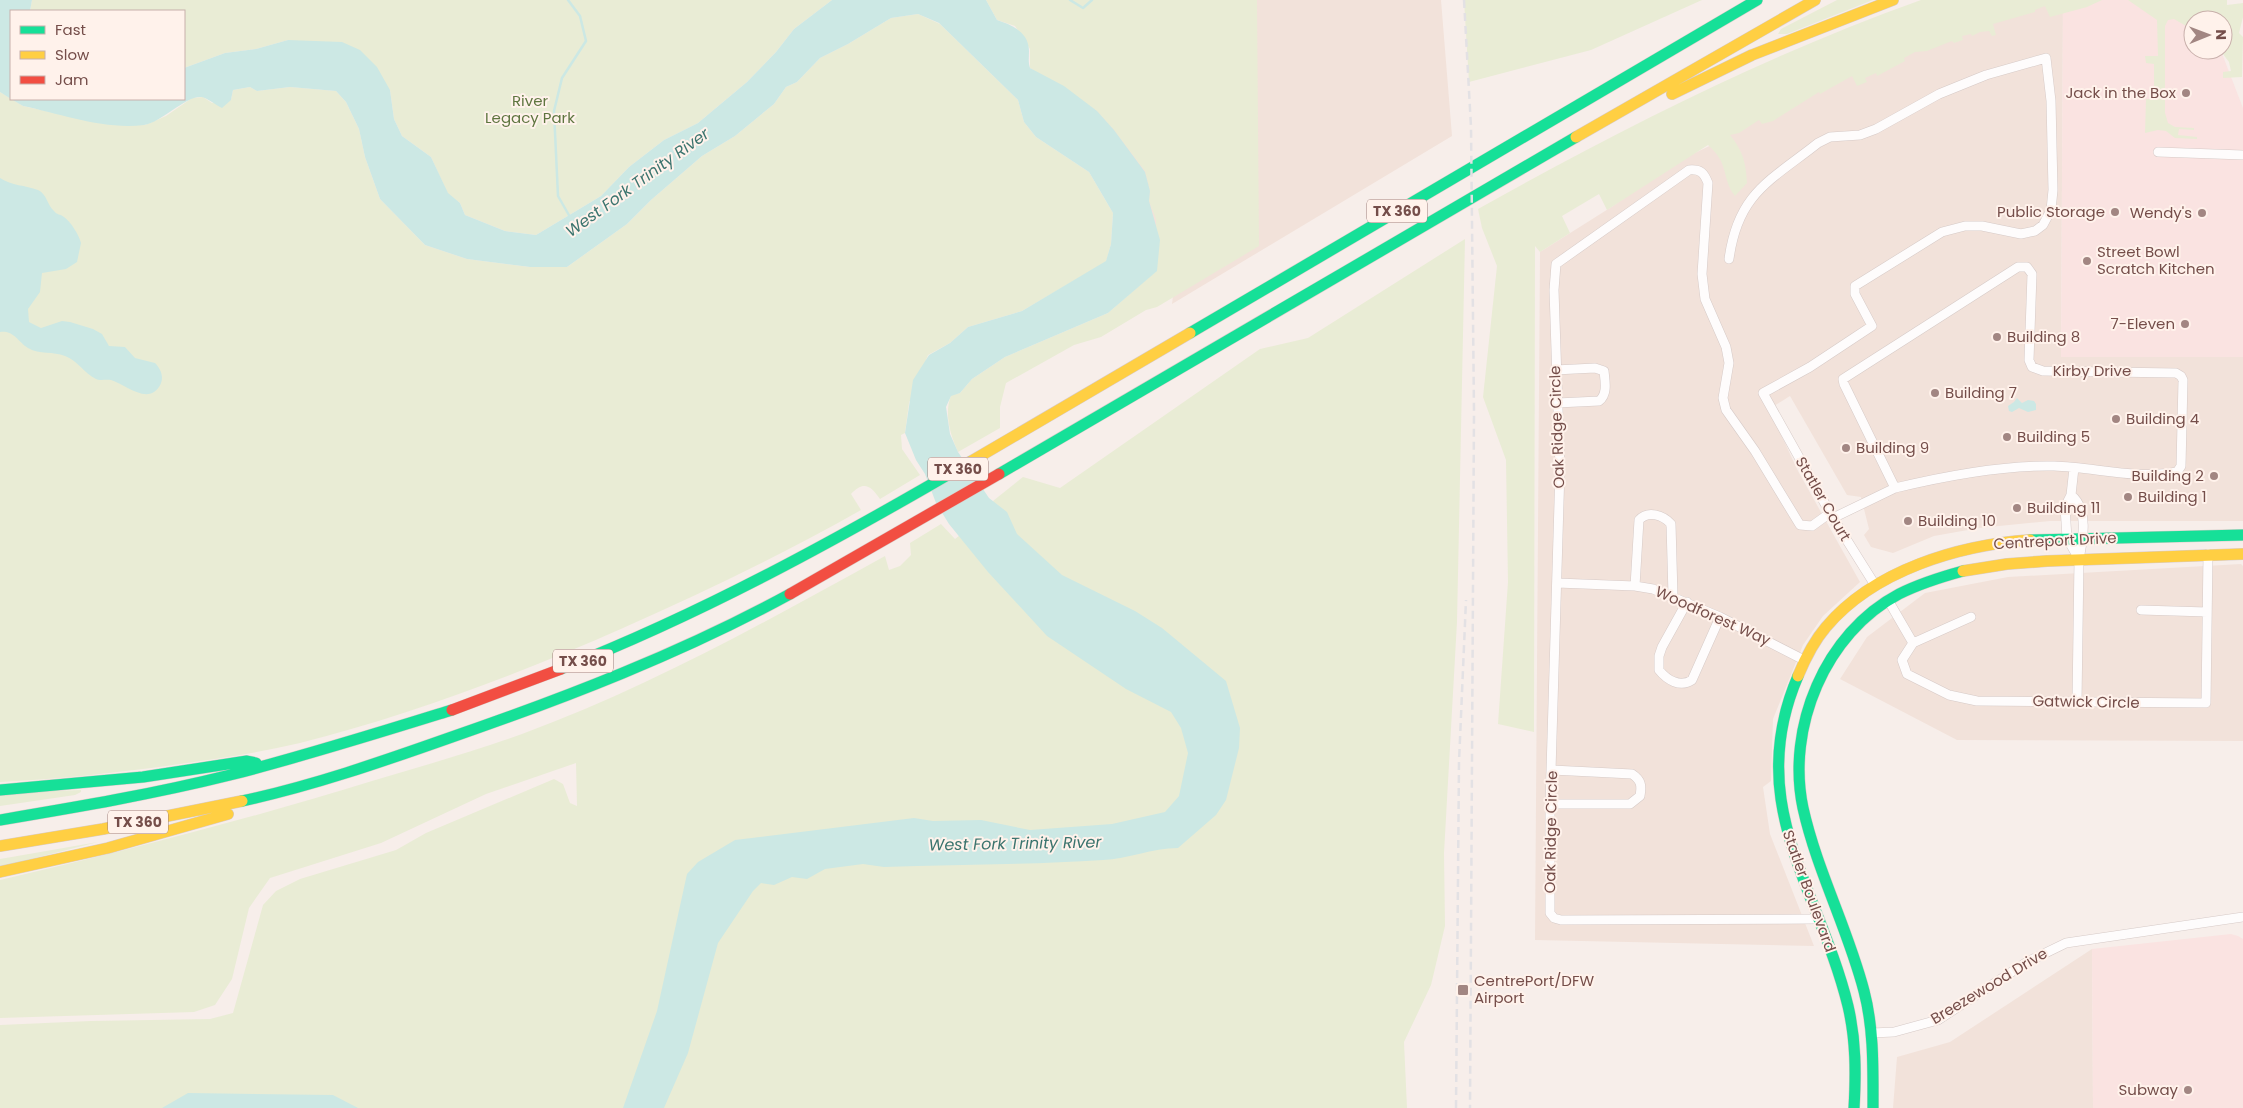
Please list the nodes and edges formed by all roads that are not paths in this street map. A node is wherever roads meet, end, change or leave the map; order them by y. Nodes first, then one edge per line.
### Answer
1 (1757, 0) edge
2 (1815, 0) edge
3 (1893, 0) edge
4 (1628, 108) junction
5 (2158, 152) dead end
6 (2243, 155) edge
7 (1729, 259) dead end
8 (1555, 370) junction
9 (1557, 403) junction
10 (2074, 468) junction
11 (1895, 488) junction
12 (2071, 495) junction
13 (1832, 516) junction
14 (2243, 535) edge
15 (2067, 538) junction
16 (2084, 538) junction
17 (2208, 554) junction
18 (2243, 554) edge
19 (2079, 559) junction
20 (1557, 583) junction
21 (1634, 586) junction
22 (1875, 586) junction
23 (1673, 596) junction
24 (1888, 600) junction
25 (1687, 602) junction
26 (2141, 610) dead end
27 (2207, 612) junction
28 (1720, 617) junction
29 (1971, 618) dead end
30 (1912, 643) junction
31 (1804, 660) junction
32 (2077, 702) junction
33 (270, 766) junction
34 (1552, 770) junction
35 (0, 790) edge
36 (275, 794) junction
37 (1550, 804) junction
38 (0, 820) edge
39 (1806, 824) junction
40 (1786, 829) junction
41 (0, 846) edge
42 (0, 872) edge
43 (2243, 917) edge
44 (1818, 919) junction
45 (1872, 1033) junction
46 (1853, 1034) junction
47 (1854, 1108) edge
48 (1873, 1108) edge

1 - 33 main road, TX 360
2 - 4 main road, TX 360
3 - 4 main road
4 - 36 main road, TX 360
5 - 6 street
7 - 13 street, Statler Court
8 - 9 street, Oak Ridge Circle
8 - 9 street
8 - 13 street, Oak Ridge Circle
9 - 20 street, Oak Ridge Circle
10 - 11 street, Kirby Drive
10 - 11 street, Kirby Drive
10 - 12 street
11 - 13 street, Kirby Drive
12 - 15 street
12 - 16 street
13 - 22 street, Statler Court
14 - 16 main road, Centreport Drive
15 - 16 main road, Centreport Drive
15 - 19 street
15 - 22 main road, Centreport Drive
16 - 19 street
17 - 18 main road, Centreport Drive
17 - 19 main road, Centreport Drive
17 - 27 street, Gatwick Circle
19 - 24 main road, Centreport Drive
19 - 32 street
20 - 21 street, Woodforest Way
20 - 34 street, Oak Ridge Circle
21 - 23 street, Woodforest Way
21 - 23 street
22 - 24 main road, Statler Court
22 - 31 main road, Statler Boulevard
23 - 25 street, Woodforest Way
24 - 30 street
24 - 39 main road, Statler Boulevard
25 - 28 street, Woodforest Way
25 - 28 street
26 - 27 street
27 - 32 street, Gatwick Circle
28 - 31 street, Woodforest Way
29 - 30 street
30 - 32 street, Gatwick Circle
31 - 40 main road, Statler Boulevard
33 - 35 main road
33 - 38 main road, TX 360
34 - 37 street, Oak Ridge Circle
34 - 37 street
36 - 41 main road, TX 360
36 - 42 main road
37 - 44 street, Oak Ridge Circle
39 - 40 main road
39 - 45 main road, Statler Boulevard
40 - 44 main road, Statler Boulevard
43 - 45 street, Breezewood Drive
44 - 46 main road, Statler Boulevard
45 - 46 main road, Breezewood Drive
45 - 48 main road, Statler Boulevard
46 - 47 main road, Statler Boulevard

